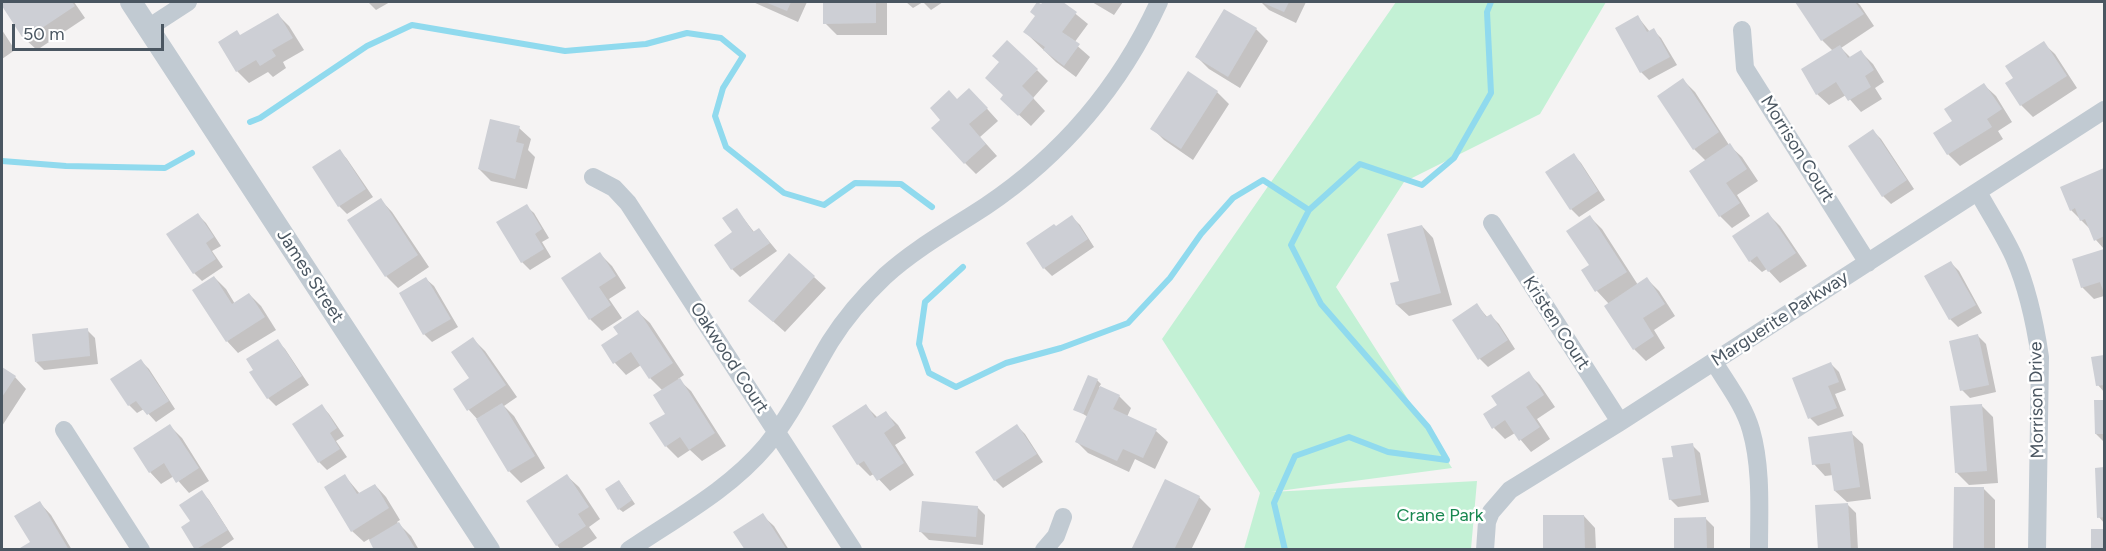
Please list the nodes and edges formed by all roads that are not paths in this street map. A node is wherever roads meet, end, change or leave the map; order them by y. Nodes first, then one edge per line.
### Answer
1 (131, 2) edge
2 (188, 2) edge
3 (1159, 2) edge
4 (148, 28) junction
5 (1742, 30) dead end
6 (2104, 110) edge
7 (593, 177) dead end
8 (1978, 192) junction
9 (1492, 223) dead end
10 (1868, 263) junction
11 (1714, 362) junction
12 (1620, 422) junction
13 (64, 429) dead end
14 (777, 431) junction
15 (1063, 517) dead end
16 (141, 549) edge
17 (489, 549) edge
18 (629, 549) edge
19 (854, 549) edge
20 (1044, 549) edge
21 (1485, 549) edge
22 (1759, 549) edge
23 (2037, 549) edge

1 - 4 street, James Street
2 - 4 street
3 - 14 street
4 - 17 street, James Street
5 - 10 street, Morrison Court
6 - 8 street, Marguerite Parkway
7 - 14 street, Oakwood Court
8 - 10 street, Marguerite Parkway
8 - 23 street, Morrison Drive
9 - 12 street, Kristen Court
10 - 11 street, Marguerite Parkway
11 - 12 street, Marguerite Parkway
11 - 22 street
12 - 21 street, Marguerite Parkway
13 - 16 street
14 - 18 street
14 - 19 street, Oakwood Court
15 - 20 street

